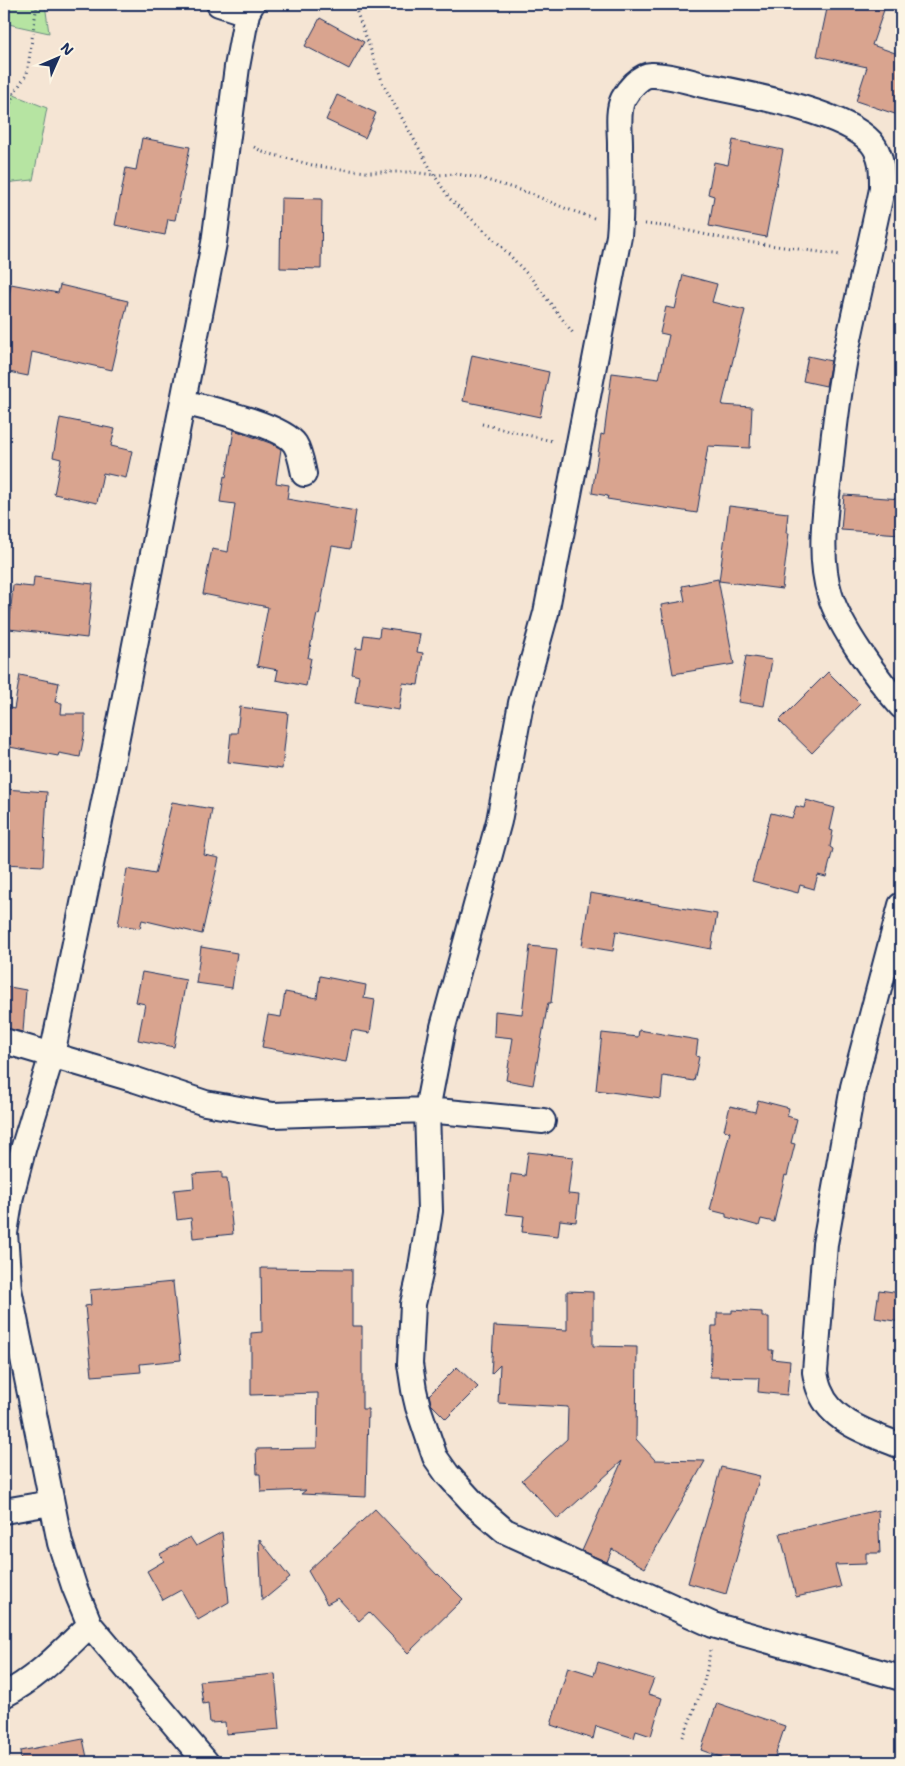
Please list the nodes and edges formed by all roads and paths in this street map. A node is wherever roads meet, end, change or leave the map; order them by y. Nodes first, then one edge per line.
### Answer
1 (37, 4) edge
2 (219, 4) edge
3 (351, 4) edge
4 (250, 8) edge
5 (4, 122) edge
6 (229, 127) junction
7 (434, 175) junction
8 (620, 222) junction
9 (867, 258) junction
10 (595, 363) junction
11 (183, 402) junction
12 (482, 424) dead end
13 (579, 448) junction
14 (304, 474) dead end
15 (901, 706) edge
16 (901, 905) edge
17 (4, 1041) edge
18 (52, 1055) junction
19 (427, 1110) junction
20 (543, 1121) dead end
21 (901, 1446) edge
22 (52, 1503) junction
23 (4, 1510) edge
24 (90, 1625) junction
25 (713, 1625) junction
26 (901, 1678) edge
27 (4, 1695) edge
28 (683, 1737) dead end
29 (206, 1762) edge

1 - 5 path
2 - 4 street
3 - 7 path
4 - 6 street
6 - 7 path
6 - 11 street
7 - 8 path
7 - 10 path
8 - 9 path
8 - 9 street
8 - 10 street
9 - 15 street
10 - 13 street
11 - 14 street
11 - 18 street
12 - 13 path
13 - 19 street
16 - 21 street
17 - 18 street
18 - 19 street
18 - 22 street
19 - 20 street
19 - 25 street
22 - 23 street
22 - 24 street
24 - 27 street
24 - 29 street
25 - 26 street
25 - 28 path

